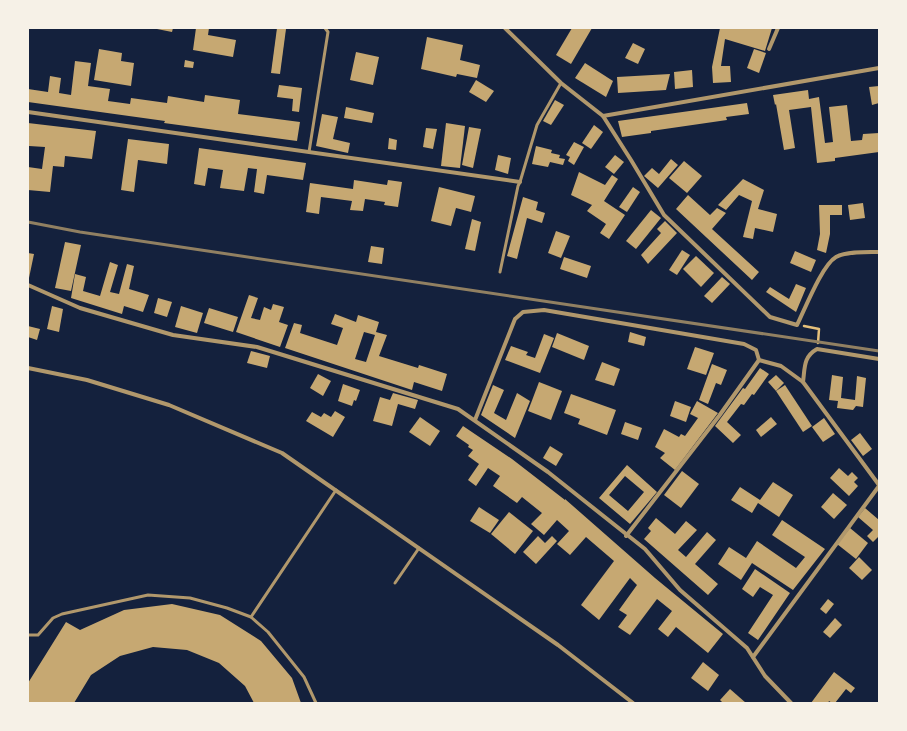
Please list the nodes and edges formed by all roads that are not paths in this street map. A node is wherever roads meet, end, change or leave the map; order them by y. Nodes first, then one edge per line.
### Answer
1 (325, 28) edge
2 (505, 28) edge
3 (778, 28) edge
4 (769, 49) dead end
5 (879, 68) edge
6 (561, 83) junction
7 (28, 112) edge
8 (603, 116) junction
9 (309, 152) junction
10 (520, 182) junction
11 (879, 252) edge
12 (500, 272) dead end
13 (28, 285) edge
14 (879, 359) edge
15 (759, 360) junction
16 (28, 368) edge
17 (803, 382) junction
18 (475, 420) junction
19 (879, 486) edge
20 (336, 490) junction
21 (626, 536) junction
22 (419, 548) junction
23 (395, 583) dead end
24 (251, 617) junction
25 (28, 635) edge
26 (753, 658) junction
27 (316, 703) edge
28 (633, 703) edge
29 (791, 703) edge

1 - 9 lane
2 - 6 street
3 - 4 street
5 - 8 street
6 - 8 street
6 - 10 lane
7 - 9 street
8 - 11 street
9 - 10 street
10 - 12 lane
13 - 18 street
14 - 17 street
15 - 17 street
15 - 18 street
15 - 21 street
16 - 20 street
17 - 19 street
18 - 21 street
19 - 26 street
20 - 22 street
20 - 24 lane
21 - 26 street
22 - 23 lane
22 - 28 street
24 - 25 lane
24 - 27 lane
26 - 29 street

